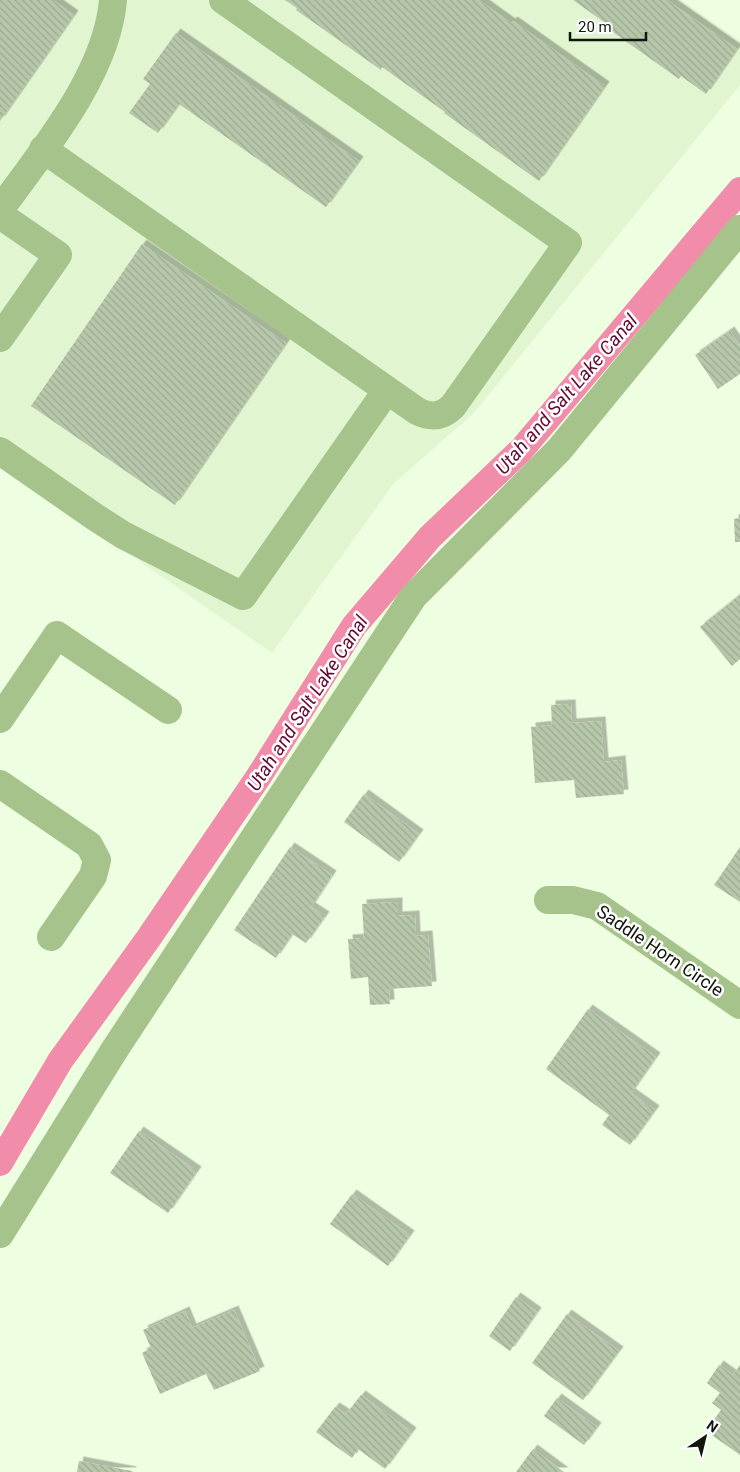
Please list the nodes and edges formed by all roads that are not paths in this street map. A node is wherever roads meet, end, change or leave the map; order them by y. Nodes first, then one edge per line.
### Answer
1 (113, 0) edge
2 (223, 0) edge
3 (43, 149) junction
4 (0, 210) edge
5 (0, 215) edge
6 (740, 229) edge
7 (0, 338) edge
8 (387, 390) junction
9 (0, 451) edge
10 (168, 710) dead end
11 (0, 719) edge
12 (0, 784) edge
13 (548, 900) dead end
14 (51, 937) dead end
15 (740, 1005) edge
16 (0, 1234) edge

1 - 3 street
2 - 8 street
3 - 4 street
3 - 8 street
5 - 7 street
6 - 16 street
8 - 9 street
10 - 11 street
12 - 14 street
13 - 15 street, Saddle Horn Circle

